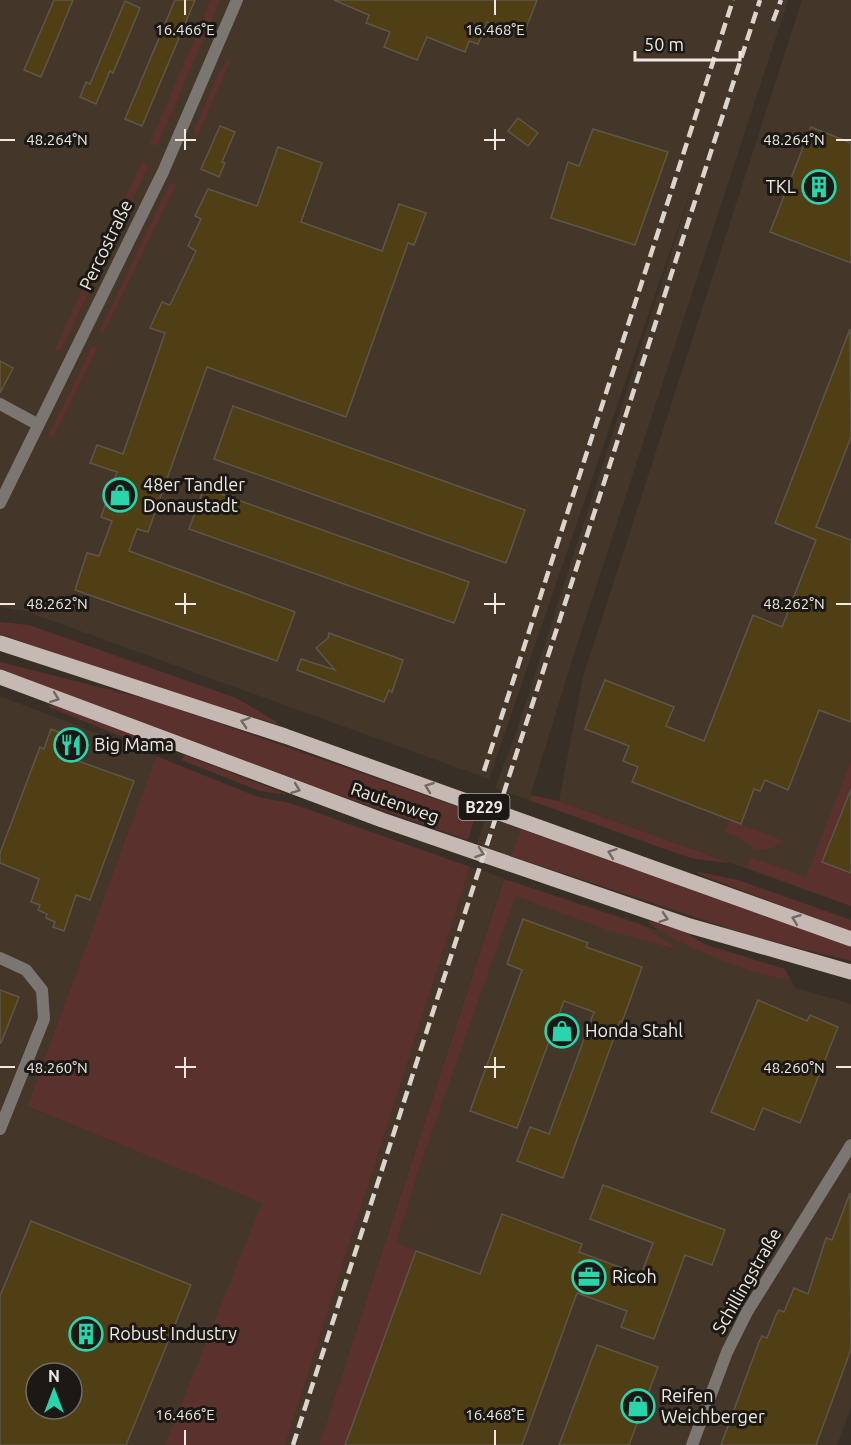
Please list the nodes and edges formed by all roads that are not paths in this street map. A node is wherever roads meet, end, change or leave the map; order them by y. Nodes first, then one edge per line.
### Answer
1 (237, 0) edge
2 (0, 404) edge
3 (37, 424) junction
4 (0, 503) edge
5 (0, 643) edge
6 (0, 677) edge
7 (851, 939) edge
8 (0, 958) edge
9 (851, 972) edge
10 (0, 1129) edge
11 (851, 1145) edge
12 (692, 1445) edge

1 - 3 street, Percostraße
2 - 3 street
3 - 4 street, Percostraße
7 -> 5 main road, Rautenweg / B229
6 -> 9 main road, Rautenweg / B229
8 - 10 street
11 - 12 street, Schillingstraße

